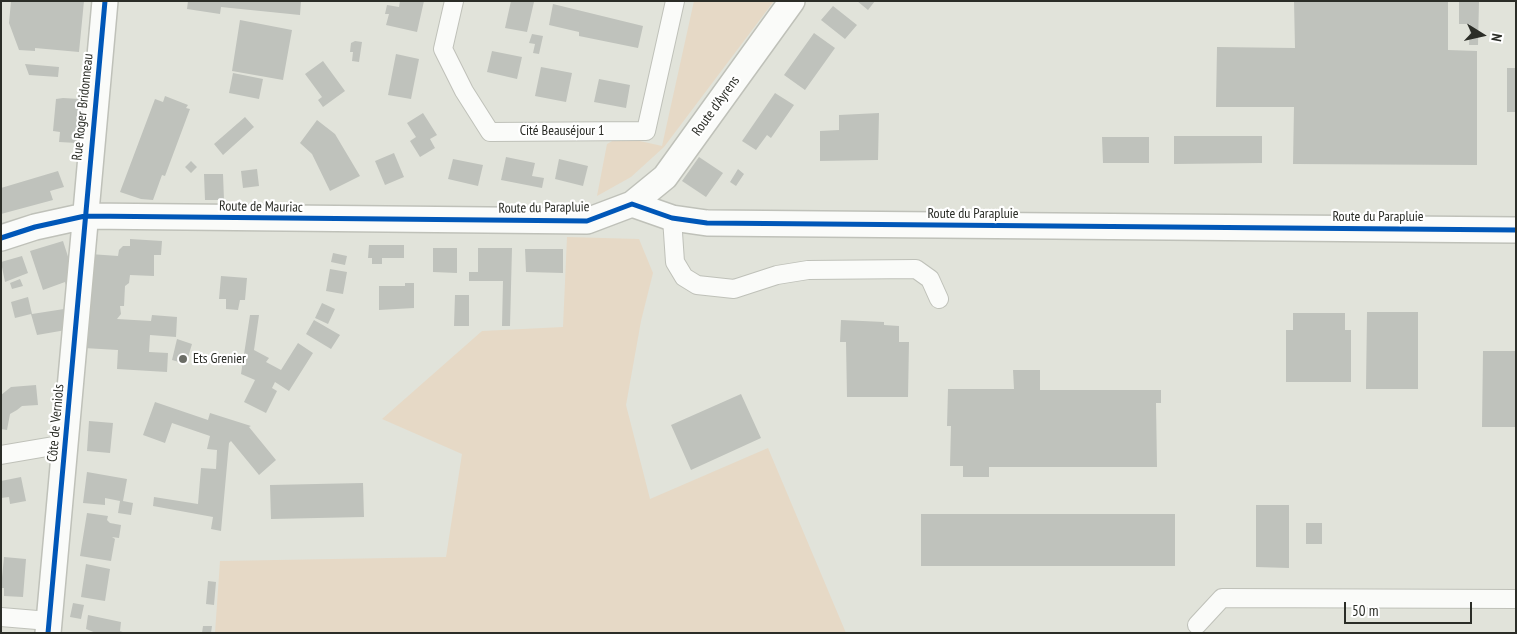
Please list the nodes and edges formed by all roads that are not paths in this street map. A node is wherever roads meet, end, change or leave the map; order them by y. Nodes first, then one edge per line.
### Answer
1 (106, 1) edge
2 (454, 1) edge
3 (675, 1) edge
4 (792, 1) edge
5 (632, 204) junction
6 (85, 216) junction
7 (672, 218) junction
8 (437, 220) joint
9 (1516, 230) edge
10 (1, 238) edge
11 (939, 299) dead end
12 (65, 444) junction
13 (1, 455) edge
14 (1516, 599) edge
15 (1, 617) edge
16 (1197, 625) dead end
17 (48, 627) edge

1 - 6 street, Rue Roger Bridonneau
2 - 3 street, Cité Beauséjour 1
4 - 5 street, Route d'Ayrens
5 - 7 street, Route du Parapluie
5 - 8 street, Route du Parapluie
6 - 8 street, Route de Mauriac
6 - 10 street, Route de Mauriac
6 - 12 street, Côte de Verniols
7 - 9 street, Route du Parapluie
7 - 11 street
12 - 13 street
12 - 17 street, Côte de Verniols
14 - 16 street
15 - 17 street

